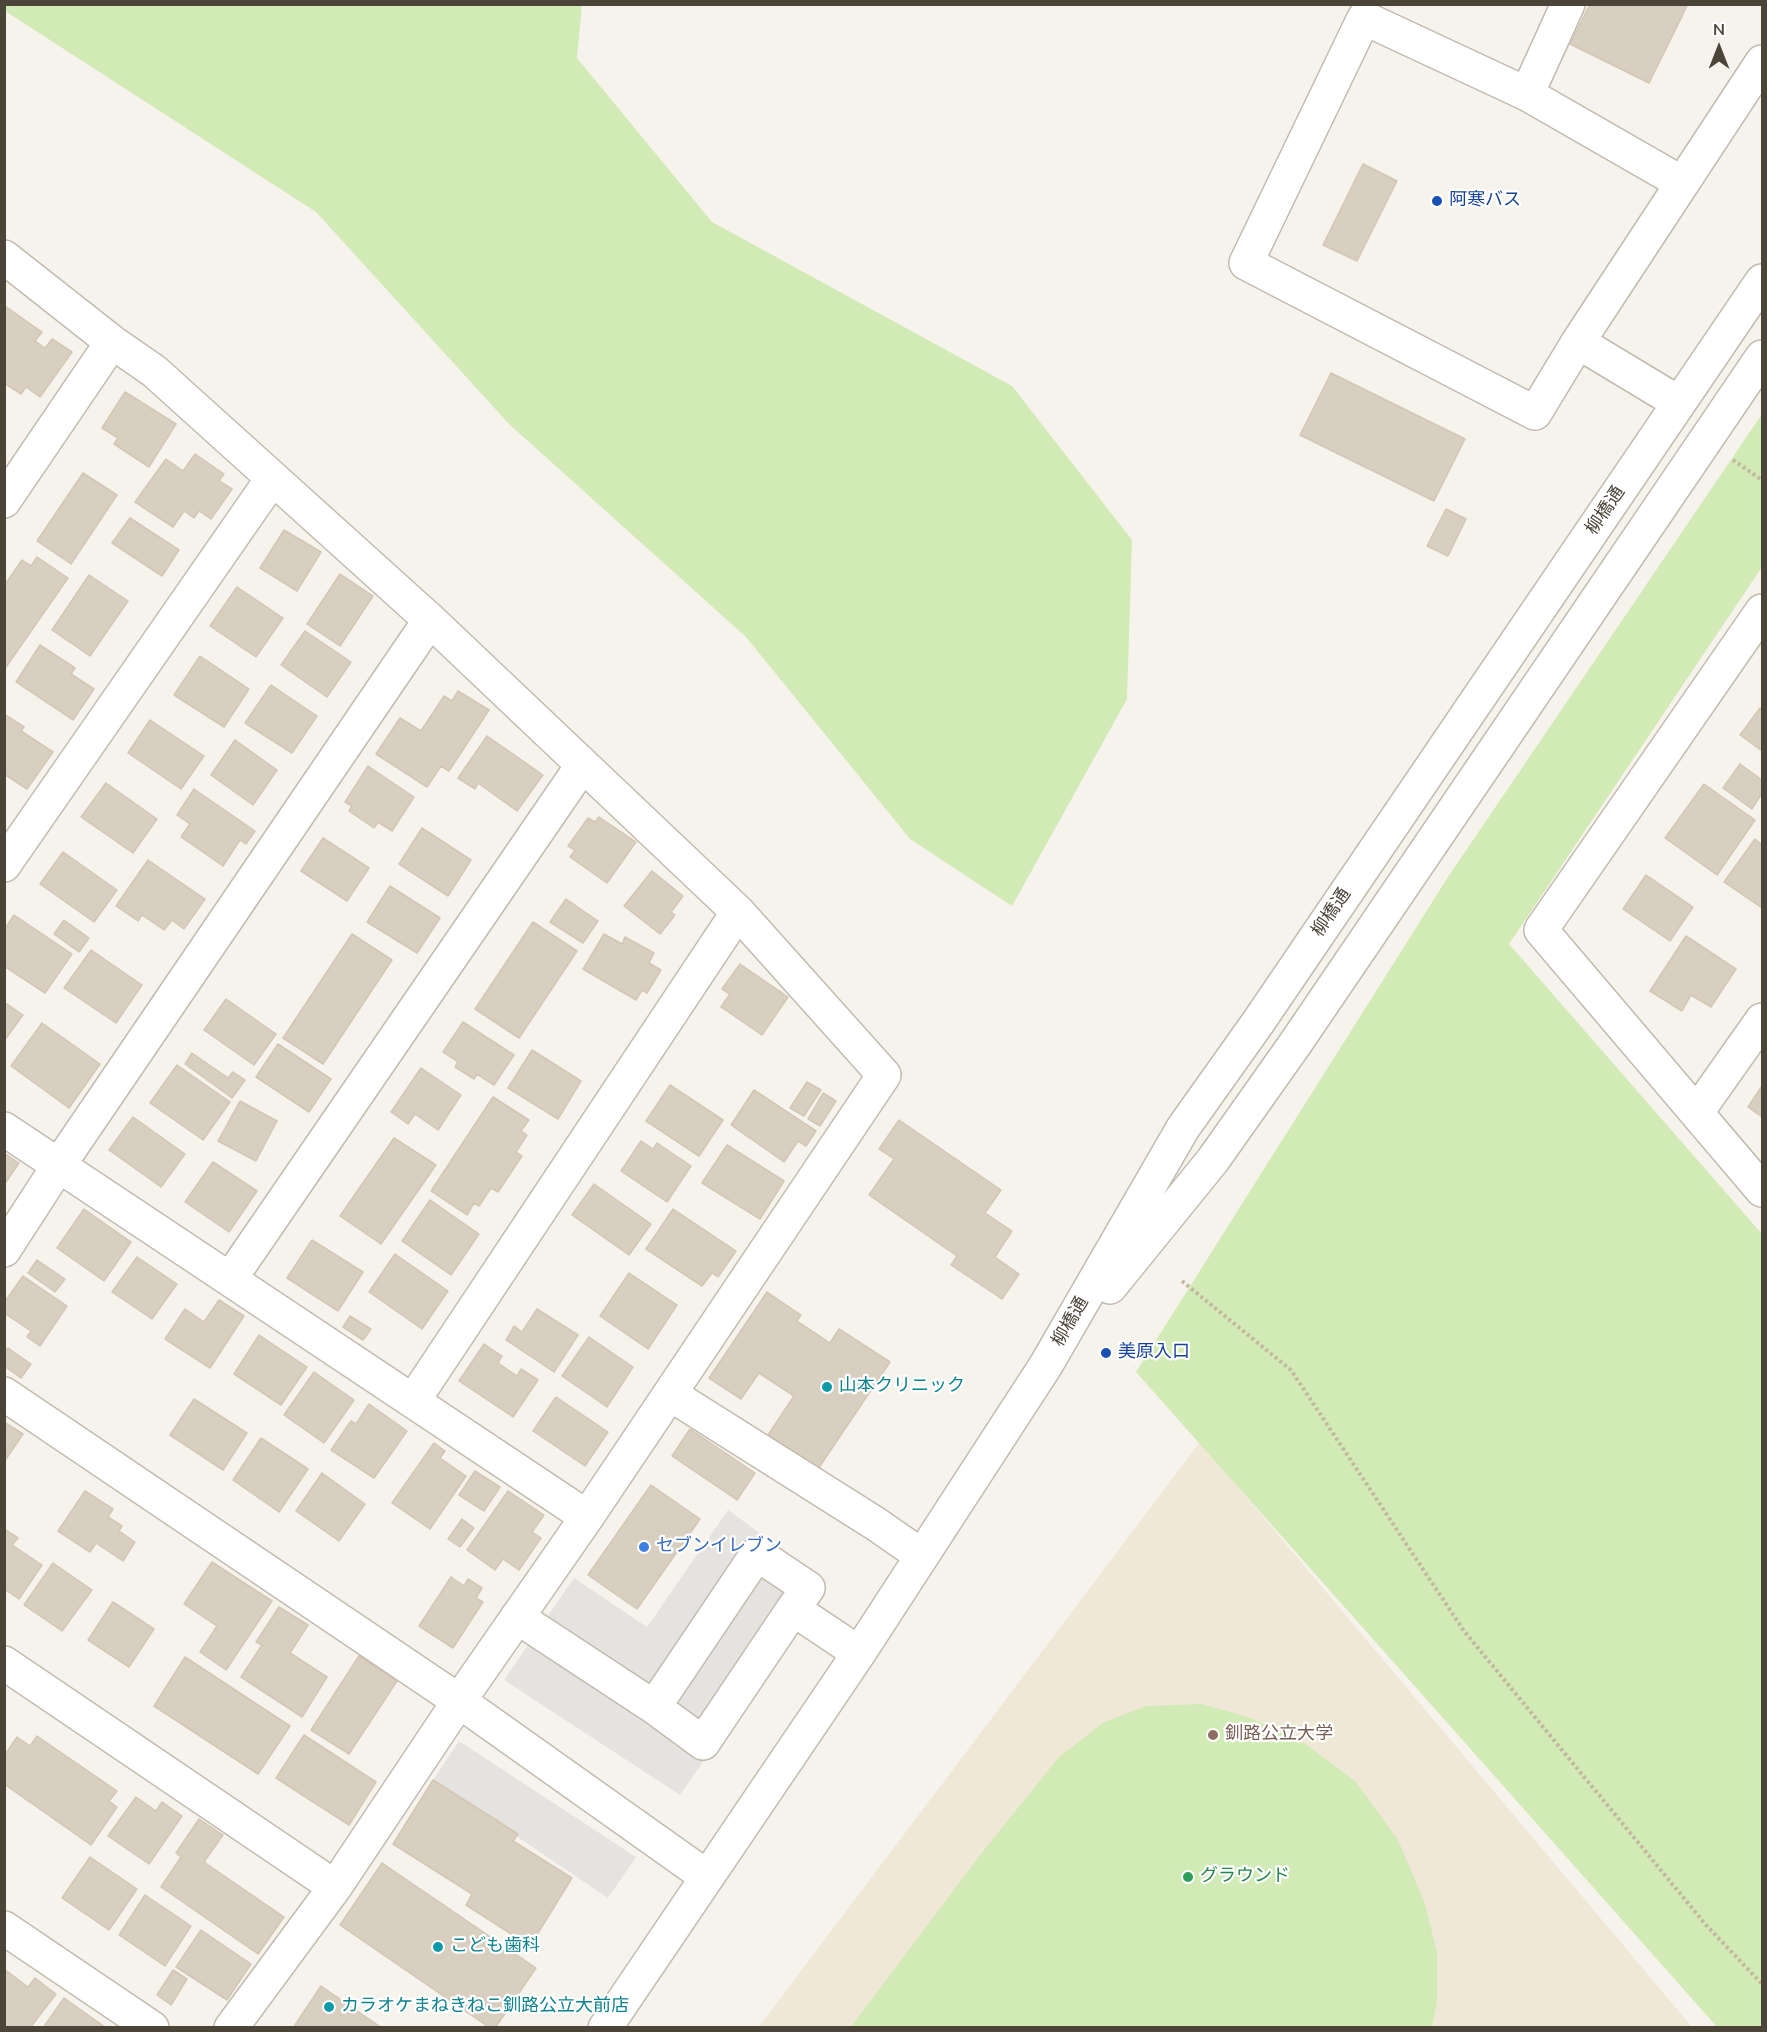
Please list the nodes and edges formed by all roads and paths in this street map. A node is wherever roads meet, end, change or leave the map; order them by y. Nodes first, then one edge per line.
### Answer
1 (1568, 4) edge
2 (1762, 62) edge
3 (1527, 94) junction
4 (1683, 183) junction
5 (4, 257) edge
6 (1762, 281) edge
7 (112, 342) junction
8 (1578, 342) junction
9 (1762, 357) edge
10 (1679, 403) junction
11 (1731, 458) dead end
12 (272, 479) junction
13 (1762, 480) edge
14 (4, 501) edge
15 (1762, 611) edge
16 (430, 620) junction
17 (582, 766) junction
18 (4, 865) edge
19 (738, 912) junction
20 (1762, 1020) edge
21 (1697, 1112) junction
22 (4, 1129) edge
23 (59, 1165) junction
24 (1762, 1190) edge
25 (4, 1250) edge
26 (230, 1280) junction
27 (1182, 1281) dead end
28 (1046, 1365) junction
29 (4, 1394) edge
30 (670, 1394) junction
31 (413, 1401) junction
32 (587, 1517) junction
33 (922, 1556) junction
34 (793, 1609) junction
35 (518, 1617) junction
36 (859, 1653) junction
37 (4, 1663) edge
38 (459, 1701) junction
39 (654, 1707) junction
40 (707, 1877) junction
41 (335, 1887) junction
42 (4, 1928) edge
43 (1762, 1984) edge
44 (152, 2028) edge
45 (231, 2028) edge
46 (605, 2028) edge

1 - 3 street
2 - 4 street
3 - 4 street
3 - 8 street
4 - 8 street
5 - 7 street
6 - 10 street, 柳橋通
7 - 12 street
7 - 14 street
8 - 10 street
9 - 28 street, 柳橋通
10 - 28 street, 柳橋通
11 - 13 path
12 - 16 street
12 - 18 street
15 - 21 street
16 - 17 street
16 - 23 street
17 - 19 street
17 - 26 street
19 - 30 street
19 - 31 street
20 - 21 street
21 - 24 street
22 - 23 street
23 - 25 street
23 - 26 street
26 - 31 street
27 - 43 path
28 - 33 street
29 - 38 street
30 - 32 street
30 - 33 street
31 - 32 street
32 - 35 street
33 - 36 street
34 - 36 street
34 - 39 street
34 - 39 street
35 - 38 street
35 - 39 street
36 - 40 street
37 - 41 street
38 - 40 street
38 - 41 street
40 - 46 street
41 - 45 street
42 - 44 street

